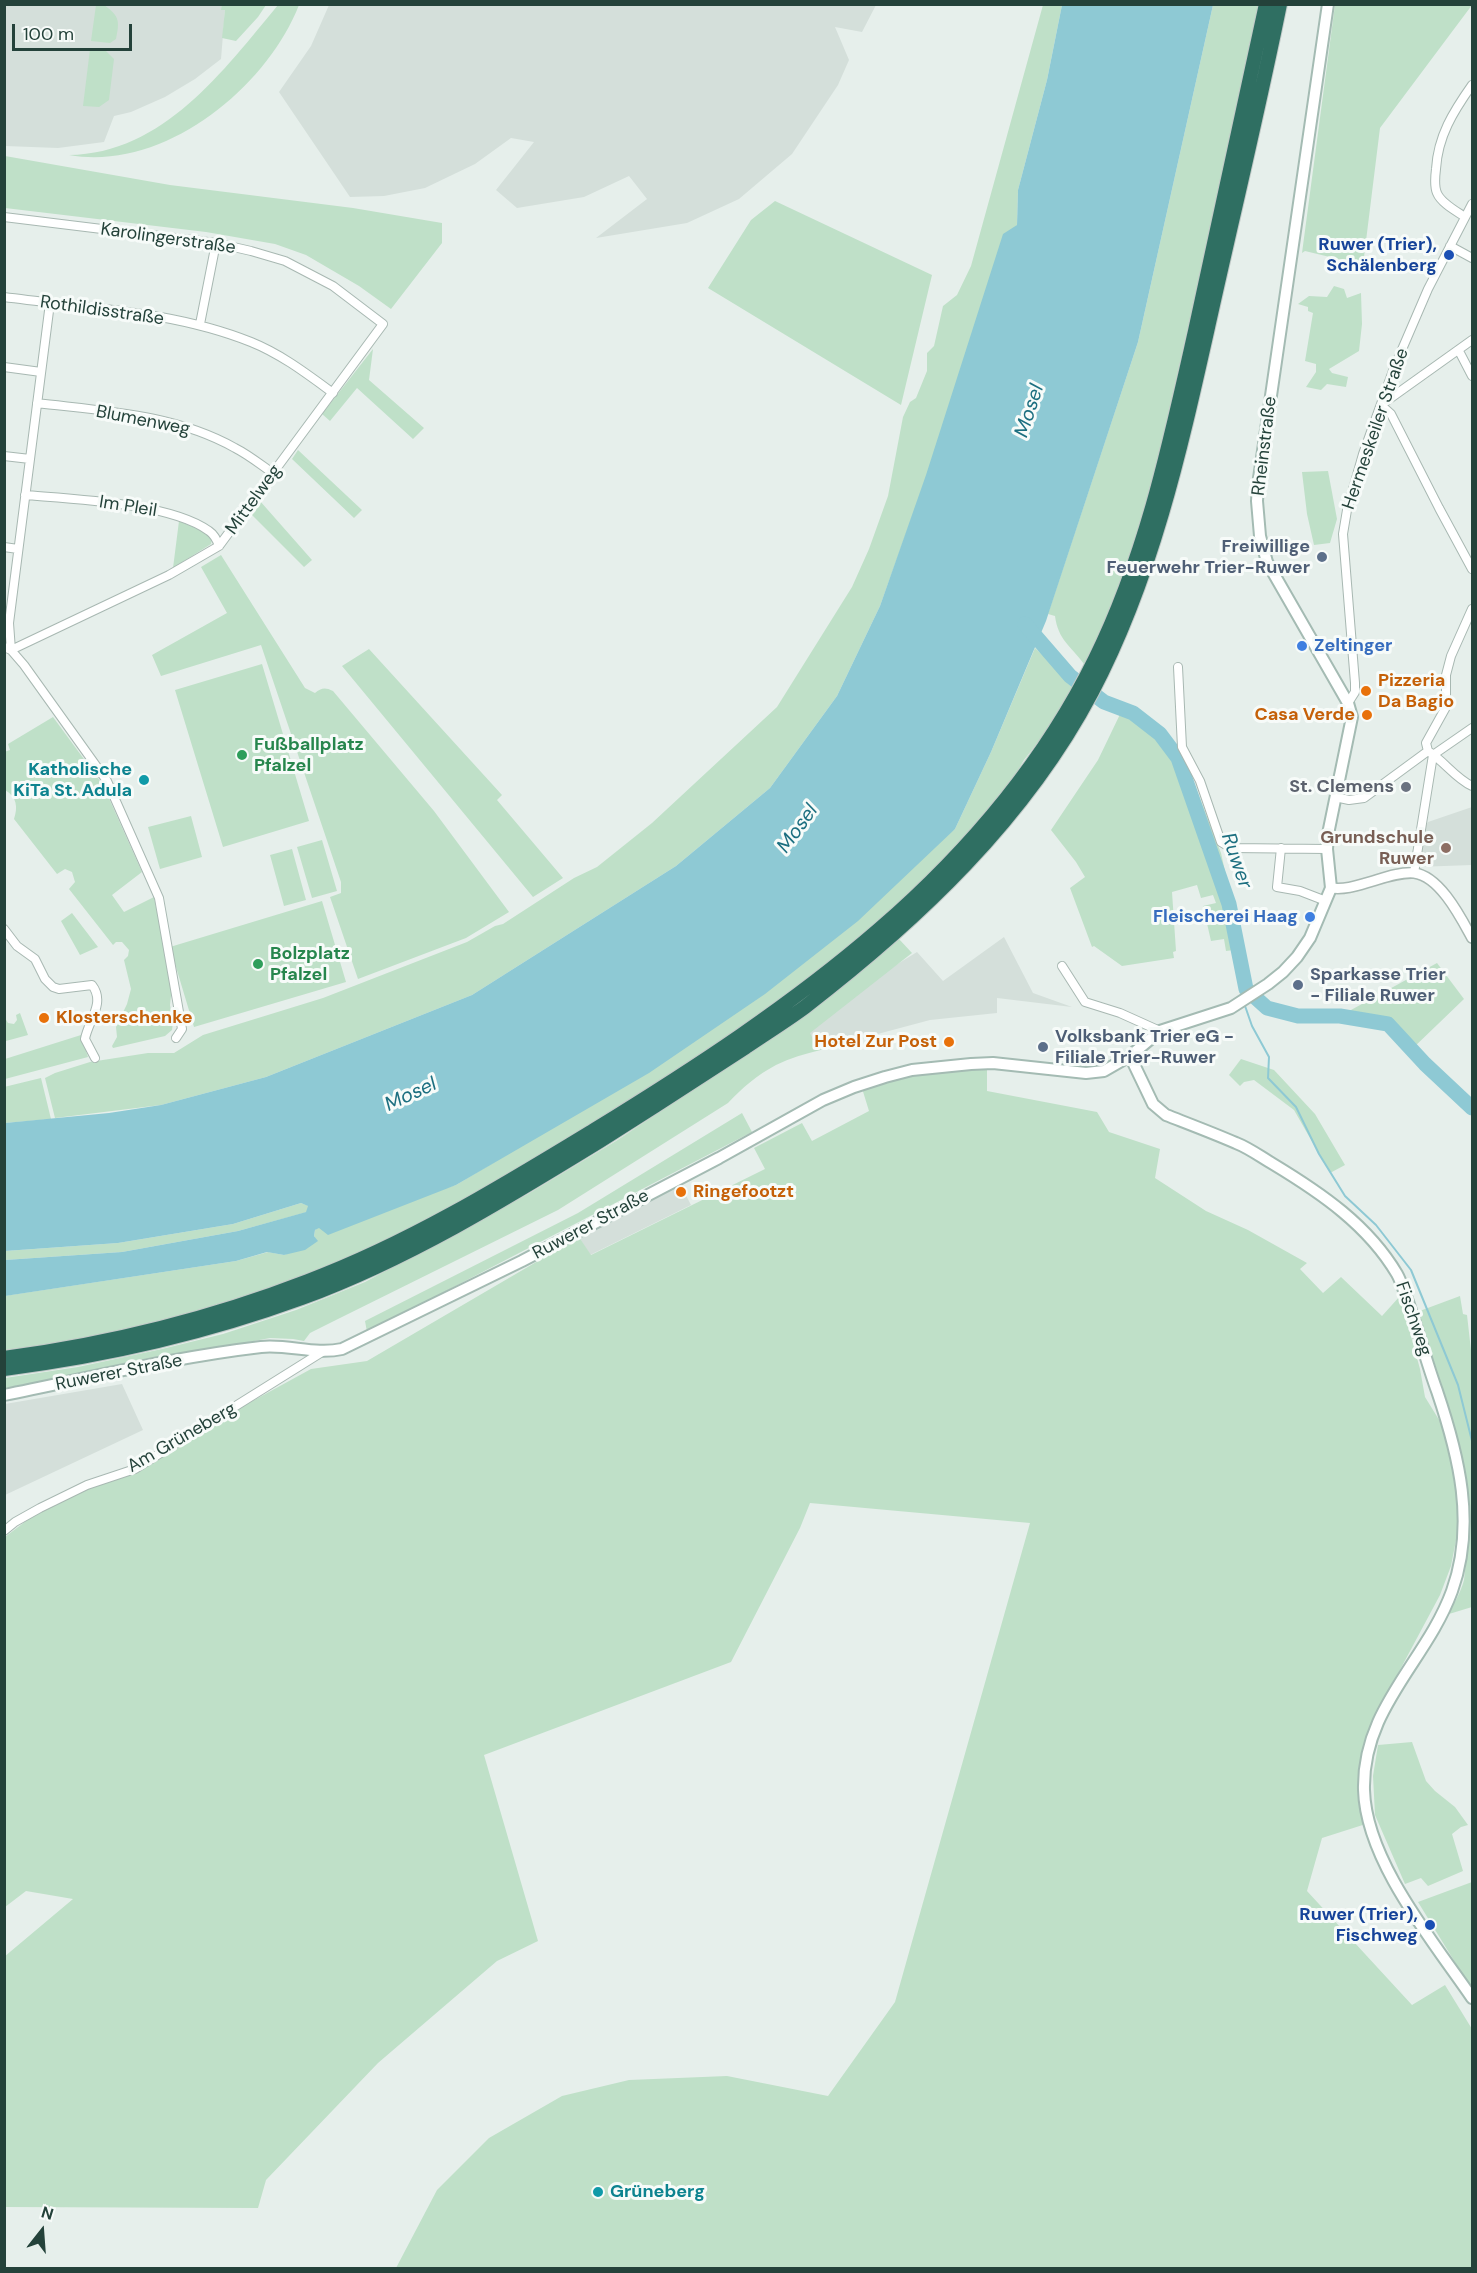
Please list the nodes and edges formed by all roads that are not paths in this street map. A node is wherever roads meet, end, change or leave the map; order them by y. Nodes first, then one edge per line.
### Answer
1 (1266, 4) edge
2 (1280, 4) edge
3 (1328, 4) edge
4 (1473, 85) edge
5 (1473, 204) edge
6 (4, 217) edge
7 (1465, 217) junction
8 (216, 243) junction
9 (1450, 246) junction
10 (1473, 258) edge
11 (4, 297) edge
12 (50, 303) junction
13 (200, 324) junction
14 (383, 324) joint
15 (1473, 340) edge
16 (1459, 351) junction
17 (4, 367) edge
18 (41, 372) junction
19 (1473, 376) edge
20 (333, 393) junction
21 (37, 403) junction
22 (1382, 405) junction
23 (4, 456) edge
24 (30, 459) junction
25 (274, 474) junction
26 (25, 495) junction
27 (219, 546) junction
28 (4, 547) edge
29 (18, 549) junction
30 (1473, 569) edge
31 (1473, 609) edge
32 (8, 649) edge
33 (1100, 662) junction
34 (1178, 667) dead end
35 (1348, 703) junction
36 (1070, 718) junction
37 (1473, 728) edge
38 (1431, 753) junction
39 (1473, 786) edge
40 (1335, 797) junction
41 (1281, 848) junction
42 (1327, 849) junction
43 (1414, 873) junction
44 (1331, 888) junction
45 (1326, 901) junction
46 (4, 929) edge
47 (1473, 938) edge
48 (1062, 966) dead end
49 (1283, 972) joint
50 (1160, 1030) junction
51 (176, 1038) dead end
52 (1130, 1056) junction
53 (95, 1058) dead end
54 (322, 1352) junction
55 (4, 1358) edge
56 (4, 1369) edge
57 (4, 1395) edge
58 (4, 1531) edge
59 (1473, 1998) edge

1 - 33 highway
2 - 33 highway
3 - 35 main road, Rheinstraße
4 - 7 street
5 - 7 street, Hermeskeiler Straße
6 - 8 street, Karolingerstraße
7 - 9 street, Hermeskeiler Straße
8 - 13 street
8 - 14 street, Karolingerstraße
9 - 10 street
9 - 22 street, Hermeskeiler Straße
11 - 12 street, Rothildisstraße
12 - 13 street, Rothildisstraße
12 - 18 street
13 - 20 street, Rothildisstraße
14 - 20 street, Mittelweg
15 - 16 street
16 - 19 street
16 - 22 street
17 - 18 street
18 - 21 street
20 - 25 street, Mittelweg
21 - 24 street
21 - 25 street, Blumenweg
22 - 30 street
22 - 35 street, Hermeskeiler Straße
23 - 24 street
24 - 26 street
25 - 27 street, Mittelweg
26 - 27 street, Im Pleil
26 - 29 street
27 - 32 street, Mittelweg
28 - 29 street
29 - 32 street
31 - 38 street
32 - 51 street
33 - 36 highway
34 - 41 street
35 - 40 main road, Rheinstraße
36 - 55 highway
36 - 56 highway
37 - 38 street
38 - 39 street
38 - 40 street
38 - 43 street
40 - 42 main road, Rheinstraße
41 - 42 street
41 - 45 street
42 - 44 main road, Rheinstraße
43 - 44 street
43 - 47 street
44 - 45 main road, Rheinstraße
45 - 49 main road, Rheinstraße
46 - 53 street
48 - 50 street
49 - 50 main road, Ruwerer Straße
50 - 52 main road, Ruwerer Straße
52 - 54 main road, Ruwerer Straße
52 - 59 main road, Fischweg
54 - 57 main road, Ruwerer Straße
54 - 58 street, Am Grüneberg

